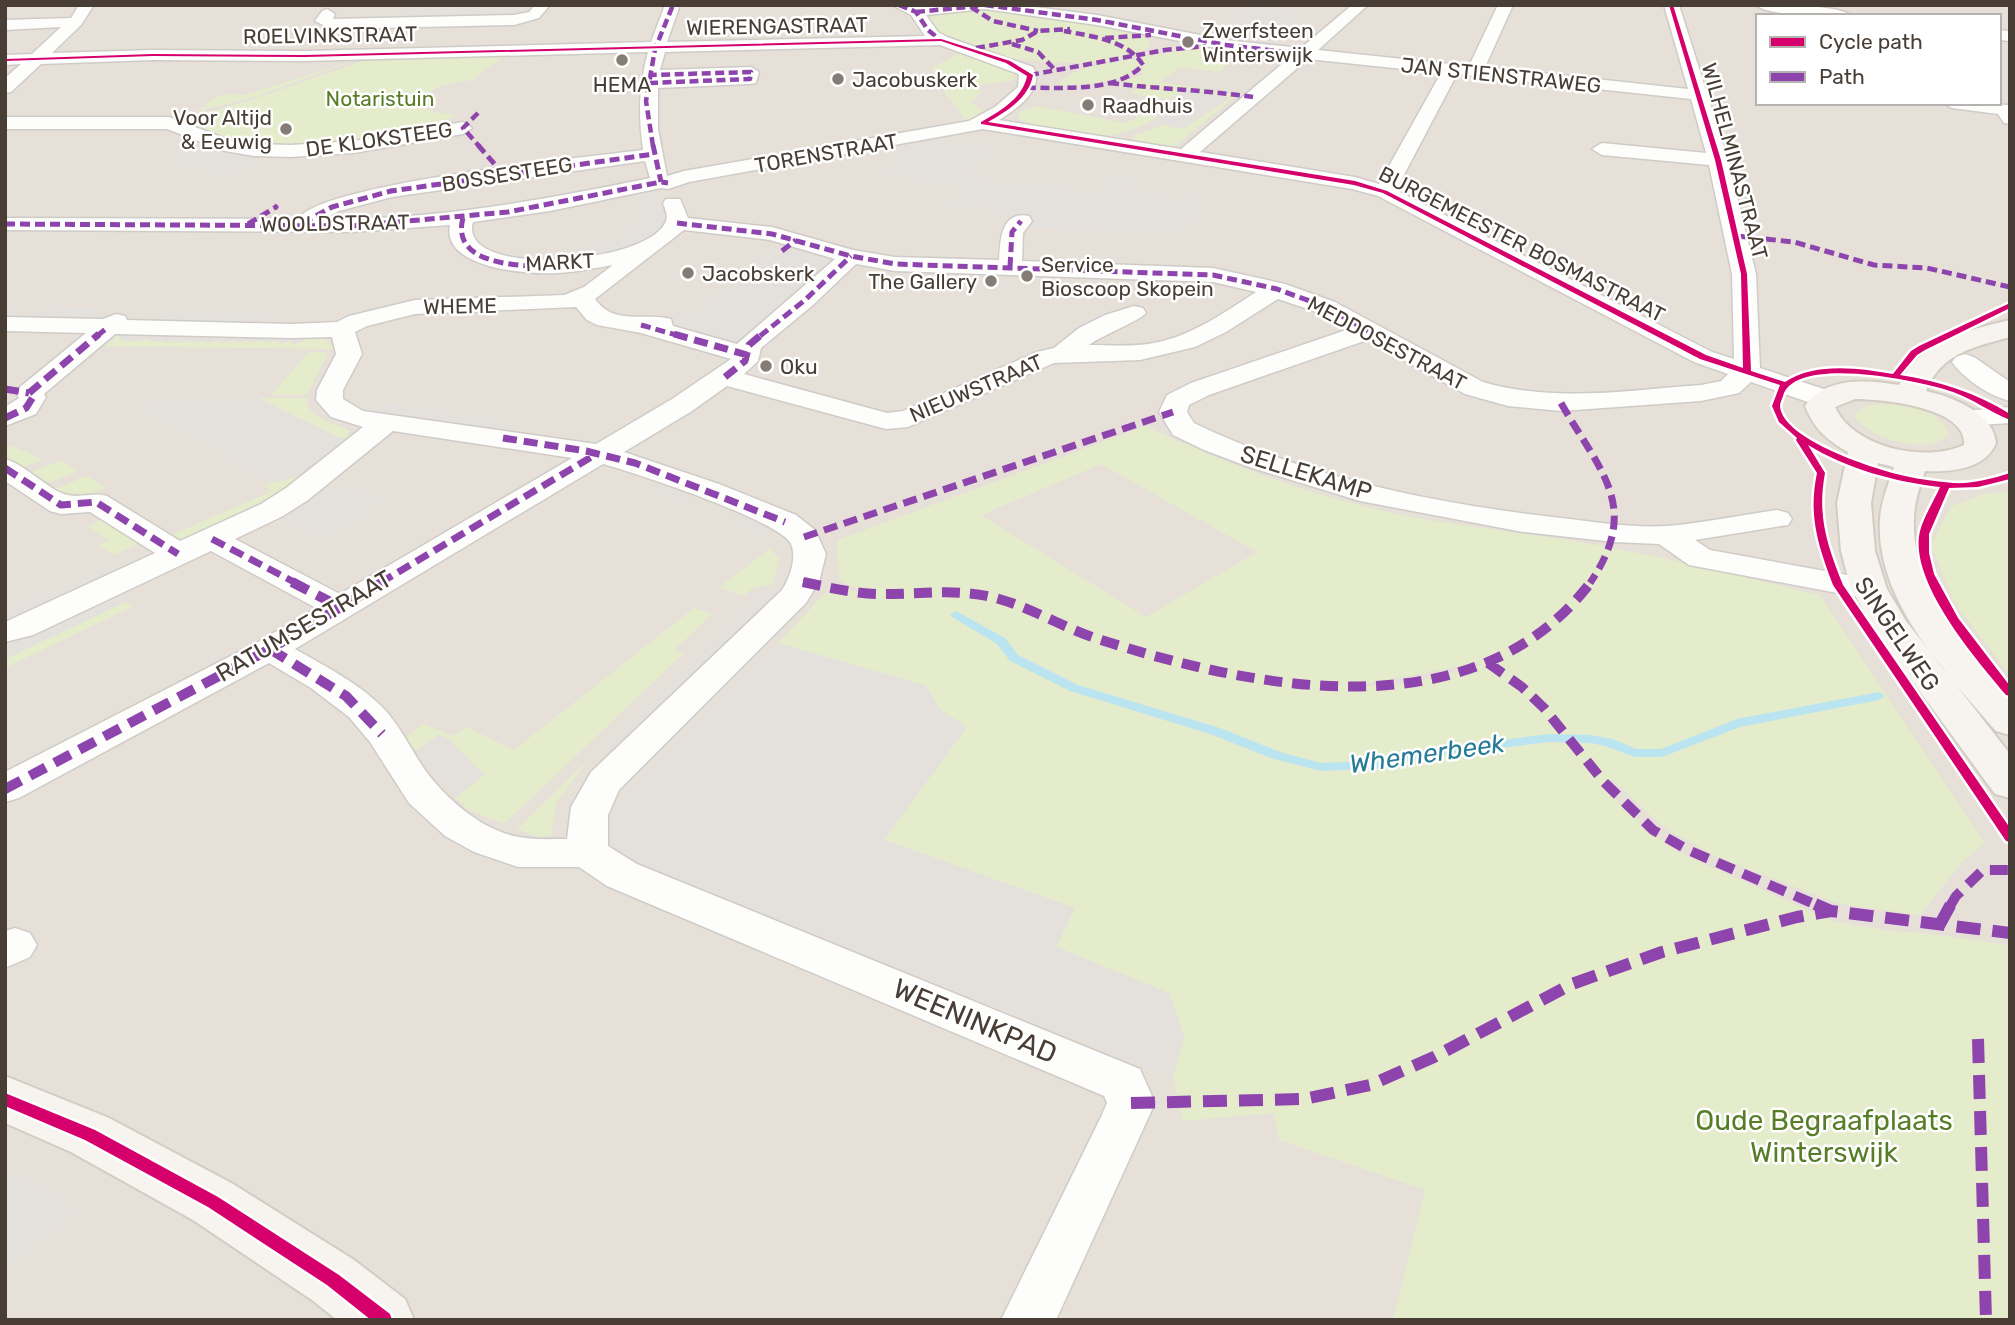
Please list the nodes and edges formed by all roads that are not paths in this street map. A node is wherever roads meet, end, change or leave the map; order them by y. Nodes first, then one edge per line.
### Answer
1 (87, 5) edge
2 (542, 5) edge
3 (673, 5) edge
4 (899, 5) edge
5 (985, 5) edge
6 (1361, 5) edge
7 (1506, 5) edge
8 (1671, 5) edge
9 (1763, 5) edge
10 (916, 12) junction
11 (327, 14) dead end
12 (1830, 14) edge
13 (76, 22) junction
14 (404, 23) junction
15 (5, 25) edge
16 (941, 40) junction
17 (655, 49) junction
18 (373, 54) junction
19 (1302, 54) junction
20 (37, 58) junction
21 (5, 60) edge
22 (1451, 70) junction
23 (1474, 72) junction
24 (5, 88) edge
25 (1699, 95) junction
26 (1970, 105) edge
27 (478, 113) dead end
28 (2010, 119) edge
29 (984, 123) junction
30 (5, 124) edge
31 (463, 128) junction
32 (1602, 150) dead end
33 (654, 154) junction
34 (1184, 156) junction
35 (1718, 160) junction
36 (505, 175) junction
37 (664, 183) junction
38 (1385, 192) junction
39 (274, 206) dead end
40 (463, 218) junction
41 (1021, 221) dead end
42 (677, 223) junction
43 (5, 224) edge
44 (300, 224) junction
45 (246, 226) junction
46 (646, 251) junction
47 (836, 266) junction
48 (1010, 267) junction
49 (1277, 289) junction
50 (582, 298) junction
51 (5, 302) edge
52 (136, 306) junction
53 (1134, 313) dead end
54 (5, 324) edge
55 (668, 324) dead end
56 (641, 326) junction
57 (107, 328) junction
58 (342, 329) junction
59 (2010, 329) edge
60 (1368, 331) junction
61 (1064, 352) junction
62 (747, 355) junction
63 (1965, 362) junction
64 (1746, 372) junction
65 (725, 377) junction
66 (17, 391) edge
67 (2010, 393) edge
68 (1909, 395) junction
69 (1826, 399) junction
70 (1952, 412) junction
71 (2010, 415) edge
72 (5, 418) edge
73 (387, 422) junction
74 (1865, 448) junction
75 (598, 453) junction
76 (1912, 461) junction
77 (5, 468) edge
78 (1777, 519) dead end
79 (1666, 535) junction
80 (212, 539) junction
81 (178, 554) junction
82 (1869, 589) junction
83 (340, 607) junction
84 (5, 632) edge
85 (270, 649) junction
86 (2010, 722) edge
87 (2010, 784) edge
88 (5, 789) edge
89 (588, 852) junction
90 (5, 1099) edge
91 (384, 1320) edge
92 (1028, 1320) edge

1 - 13 street
2 - 14 street
3 - 17 street
4 - 10 street
5 - 10 street, JAN STIENSTRAWEG
5 - 19 street, JAN STIENSTRAWEG
6 - 19 street
7 - 23 street
8 - 25 street, WILHELMINASTRAAT
9 - 12 street
10 - 16 street
11 - 14 street
13 - 15 street
13 - 20 street
14 - 18 street
16 - 17 street, WIERENGASTRAAT
16 - 29 street
17 - 18 street, ROELVINKSTRAAT
17 - 33 street
18 - 20 street, ROELVINKSTRAAT
19 - 22 street, JAN STIENSTRAWEG
19 - 34 street
20 - 21 street, ROELVINKSTRAAT
20 - 24 street
22 - 23 street, JAN STIENSTRAWEG
22 - 38 street
23 - 25 street, JAN STIENSTRAWEG
25 - 35 street, WILHELMINASTRAAT
26 - 28 street
27 - 31 street
29 - 34 street, BURGEMEESTER BOSMASTRAAT
29 - 37 street, TORENSTRAAT
30 - 31 street, DE KLOKSTEEG
31 - 36 street
32 - 35 street
33 - 36 street, BOSSESTEEG
33 - 37 street
34 - 38 street, BURGEMEESTER BOSMASTRAAT
35 - 64 street, WILHELMINASTRAAT
36 - 44 street, BOSSESTEEG
37 - 40 street, WOOLDSTRAAT
37 - 42 street
38 - 64 street, BURGEMEESTER BOSMASTRAAT
39 - 45 street
40 - 44 street, WOOLDSTRAAT
40 - 46 street, MARKT
41 - 48 street
42 - 46 street, MARKT
42 - 47 street
43 - 45 street, WOOLDSTRAAT
44 - 45 street, WOOLDSTRAAT
46 - 50 street, MARKT
47 - 48 street, MEDDOSESTRAAT
47 - 62 street
48 - 49 street, MEDDOSESTRAAT
49 - 60 street, MEDDOSESTRAAT
49 - 61 street, NIEUWSTRAAT
50 - 56 street, MARKT
50 - 58 street, WHEME
51 - 52 street
52 - 57 street
52 - 58 street
53 - 61 street, NIEUWSTRAAT
54 - 57 street, WHEME
55 - 56 street, MARKT
56 - 62 street, MARKT
57 - 58 street, WHEME
57 - 66 street
58 - 73 street
59 - 63 main road
59 - 68 main road
60 - 64 street, MEDDOSESTRAAT
60 - 79 street, SELLEKAMP
61 - 65 street, NIEUWSTRAAT
62 - 65 street
63 - 67 street
63 - 70 main road
64 - 69 street, BURGEMEESTER BOSMASTRAAT
65 - 75 street, RATUMSESTRAAT
66 - 72 street
68 - 69 main road
68 - 70 main road
69 - 74 main road
70 - 71 street
70 - 76 main road
73 - 75 street
73 - 80 street
74 - 76 main road
74 - 82 main road, SINGELWEG
75 - 83 street, RATUMSESTRAAT
75 - 89 street
76 - 86 main road, SINGELWEG
77 - 81 street
78 - 79 street, SELLEKAMP
79 - 82 street
80 - 81 street
80 - 83 street
81 - 84 street
82 - 87 main road, SINGELWEG
83 - 85 street, RATUMSESTRAAT
85 - 88 street, RATUMSESTRAAT
85 - 89 street
89 - 92 street, WEENINKPAD
90 - 91 main road

